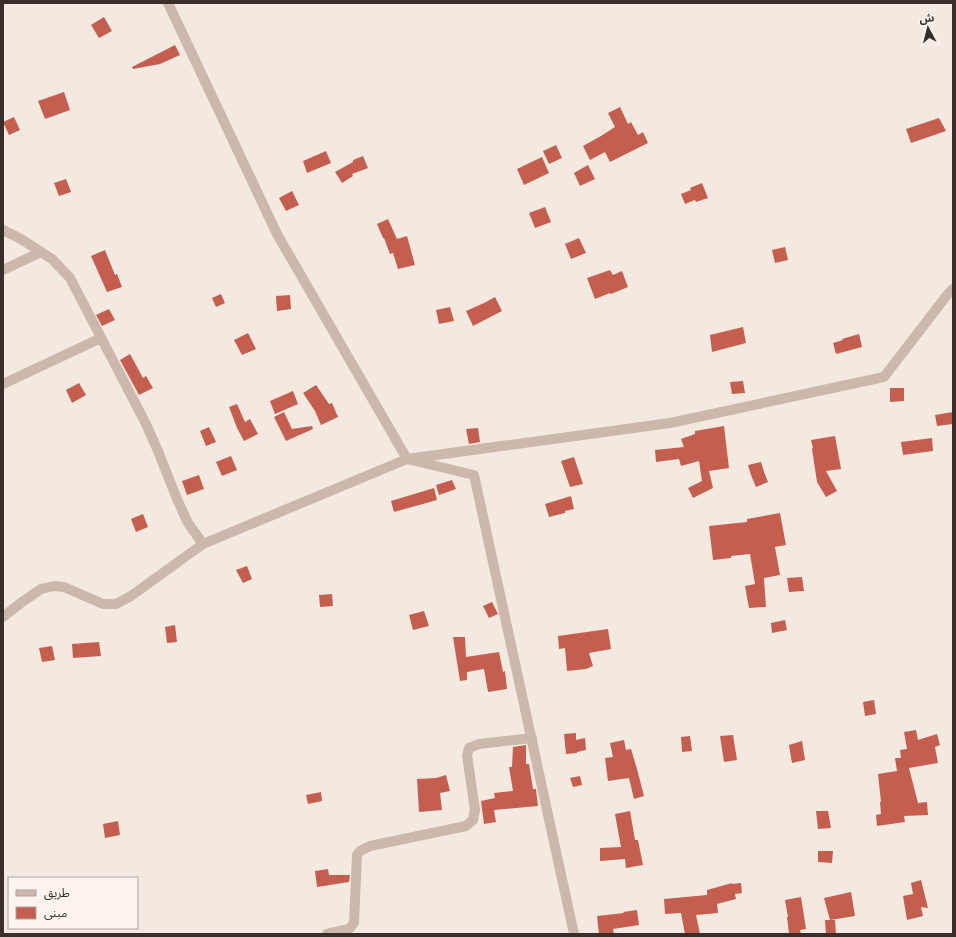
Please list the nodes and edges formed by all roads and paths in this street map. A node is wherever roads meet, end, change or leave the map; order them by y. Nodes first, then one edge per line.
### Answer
1 (168, 3) edge
2 (3, 230) edge
3 (41, 252) junction
4 (3, 270) edge
5 (953, 290) edge
6 (100, 338) junction
7 (3, 384) edge
8 (407, 459) junction
9 (203, 544) junction
10 (3, 617) edge
11 (532, 738) junction
12 (327, 934) edge
13 (574, 934) edge

1 - 8 street
2 - 3 street
3 - 4 street
3 - 6 street
5 - 8 street
6 - 7 street
6 - 9 street
8 - 9 street
8 - 11 street
9 - 10 street
11 - 12 street
11 - 13 street

